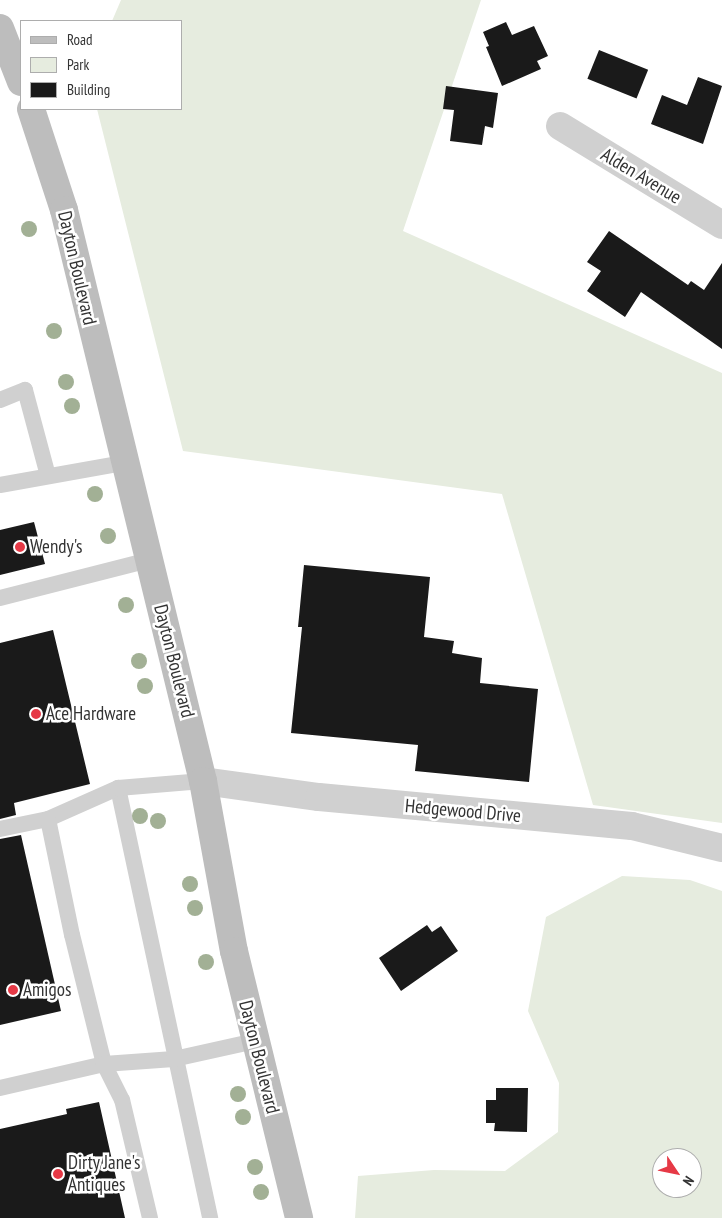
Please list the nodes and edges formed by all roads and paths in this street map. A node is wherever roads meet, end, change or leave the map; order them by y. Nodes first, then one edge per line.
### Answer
1 (0, 28) edge
2 (20, 79) edge
3 (31, 110) edge
4 (560, 126) dead end
5 (722, 225) edge
6 (0, 400) edge
7 (124, 463) junction
8 (48, 476) junction
9 (0, 485) edge
10 (149, 560) junction
11 (0, 598) edge
12 (204, 781) junction
13 (118, 788) junction
14 (48, 819) junction
15 (0, 829) edge
16 (722, 848) edge
17 (255, 1041) junction
18 (174, 1059) junction
19 (104, 1064) junction
20 (0, 1088) edge
21 (150, 1218) edge
22 (210, 1218) edge
23 (299, 1218) edge

1 - 2 main road
3 - 7 main road, Dayton Boulevard
4 - 5 street, Alden Avenue
6 - 8 lane
7 - 8 lane
7 - 10 main road, Dayton Boulevard
8 - 9 lane
10 - 11 lane
10 - 12 main road, Dayton Boulevard
12 - 13 lane
12 - 16 street, Hedgewood Drive
12 - 17 main road, Dayton Boulevard
13 - 14 lane
13 - 18 lane
14 - 15 lane
14 - 19 lane
17 - 18 lane
17 - 23 main road, Dayton Boulevard
18 - 19 lane
18 - 22 lane
19 - 20 lane
19 - 21 lane

